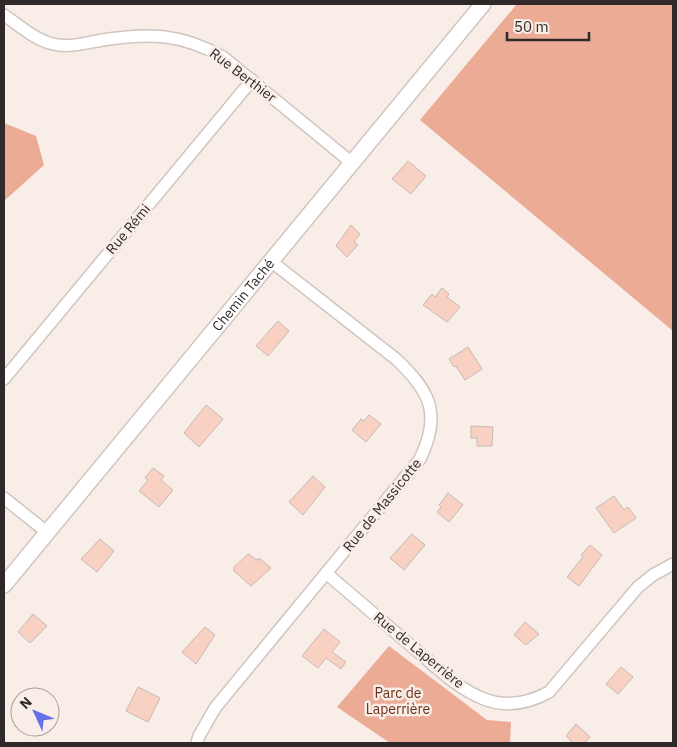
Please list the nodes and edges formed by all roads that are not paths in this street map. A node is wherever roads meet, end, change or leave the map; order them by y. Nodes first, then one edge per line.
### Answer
1 (483, 4) edge
2 (4, 15) edge
3 (252, 80) junction
4 (352, 163) junction
5 (272, 262) junction
6 (4, 379) edge
7 (4, 498) edge
8 (48, 533) junction
9 (673, 564) edge
10 (326, 573) junction
11 (4, 585) edge
12 (197, 743) edge

1 - 4 street, Chemin Taché
2 - 3 street, Rue Berthier
3 - 4 street, Rue Berthier
3 - 6 street, Rue Rémi
4 - 5 street, Chemin Taché
5 - 8 street, Chemin Taché
5 - 10 street, Rue de Massicotte
7 - 8 street
8 - 11 street, Chemin Taché
9 - 10 street, Rue de Laperrière
10 - 12 street, Rue de Massicotte

